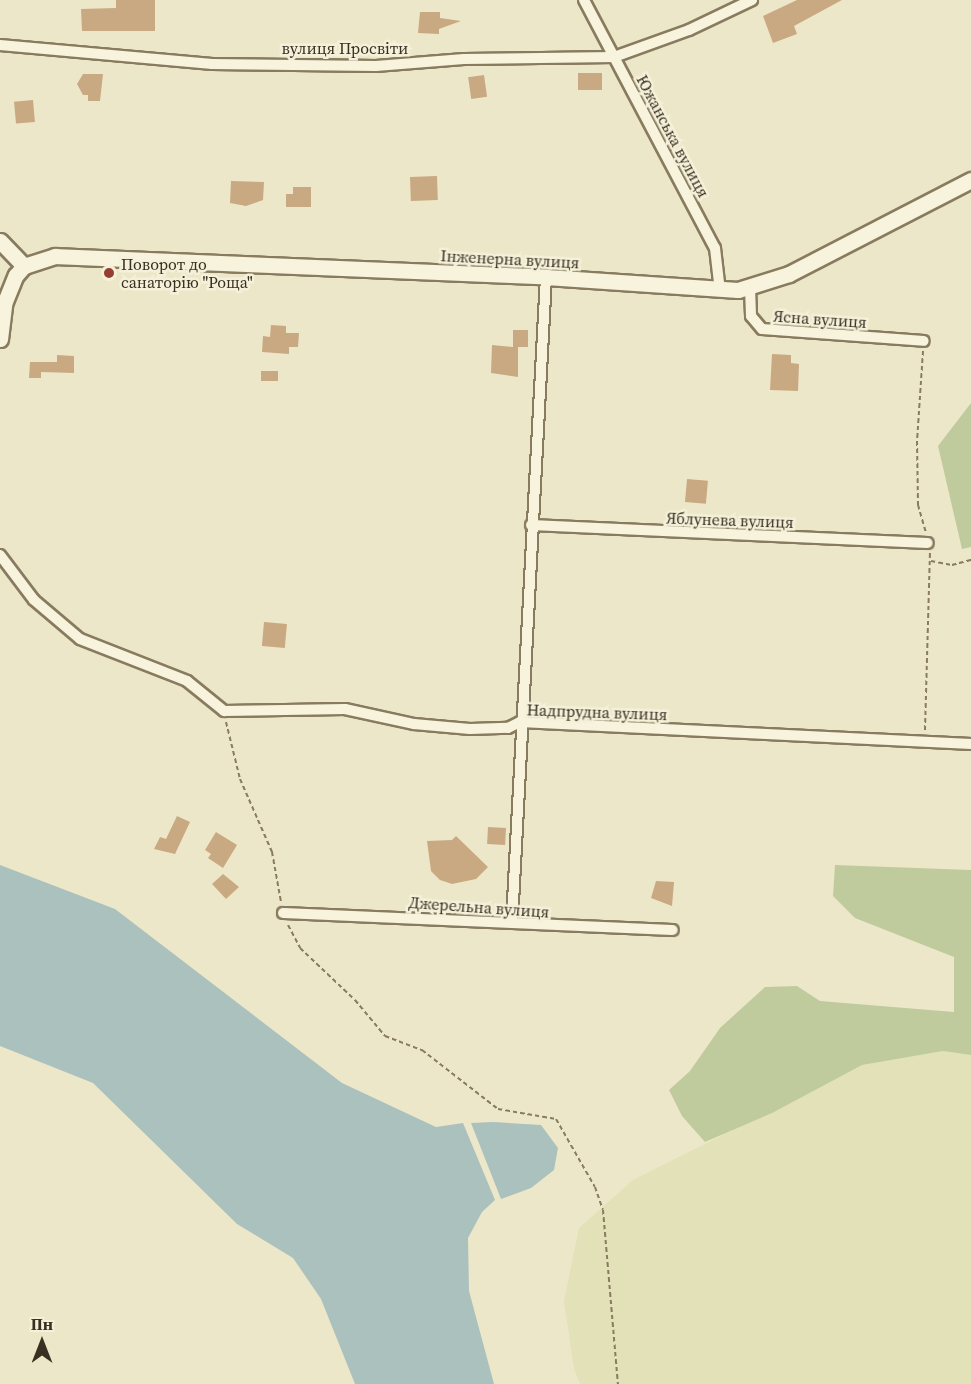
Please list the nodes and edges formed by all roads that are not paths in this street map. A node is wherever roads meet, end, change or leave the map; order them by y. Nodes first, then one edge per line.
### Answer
1 (584, 0) edge
2 (752, 0) edge
3 (0, 45) edge
4 (614, 57) junction
5 (971, 180) edge
6 (0, 241) edge
7 (24, 266) junction
8 (546, 277) junction
9 (750, 287) junction
10 (720, 291) junction
11 (0, 339) edge
12 (924, 341) dead end
13 (531, 525) junction
14 (928, 543) dead end
15 (0, 555) edge
16 (520, 722) junction
17 (971, 744) edge
18 (283, 913) road end
19 (512, 921) junction
20 (674, 930) dead end

1 - 4 street, Южанська вулиця
2 - 4 street, вулиця Просвіти
3 - 4 street, вулиця Просвіти
4 - 10 street, Южанська вулиця
5 - 9 street, Інженерна вулиця
6 - 7 street
7 - 8 street, Інженерна вулиця
7 - 11 street
8 - 10 street, Інженерна вулиця
8 - 13 street
9 - 10 street, Інженерна вулиця
9 - 12 street, Ясна вулиця
13 - 14 street, Яблунева вулиця
13 - 16 street
15 - 16 street, Надпрудна вулиця
16 - 17 street, Надпрудна вулиця
16 - 19 street
18 - 19 street, Джерельна вулиця
19 - 20 street, Джерельна вулиця

